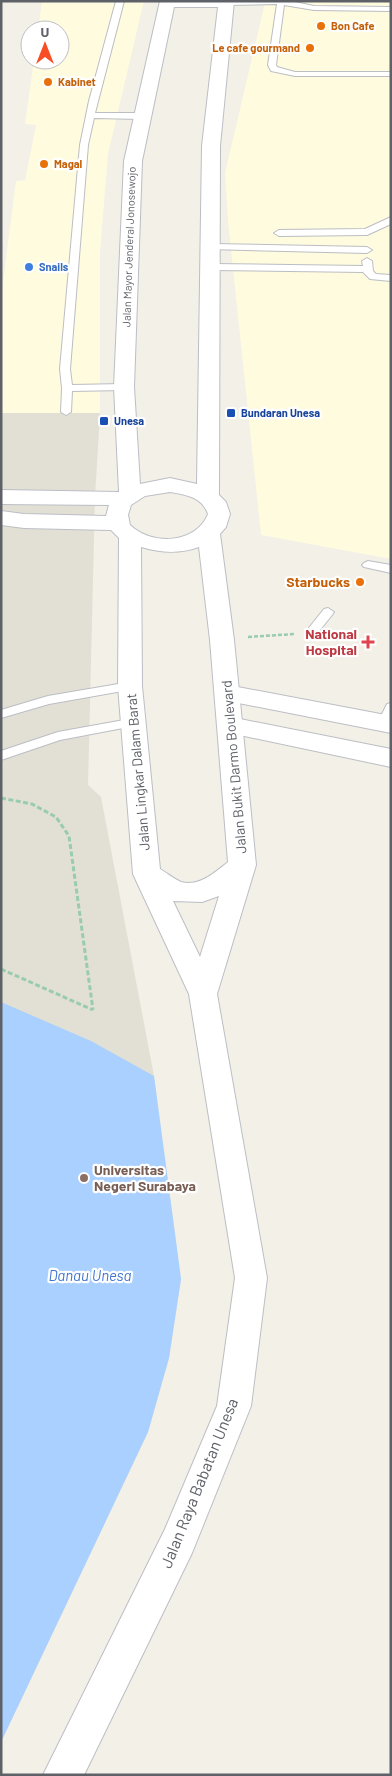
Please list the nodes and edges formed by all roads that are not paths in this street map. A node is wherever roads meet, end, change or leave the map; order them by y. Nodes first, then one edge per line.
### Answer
1 (120, 1) edge
2 (168, 2) edge
3 (226, 2) edge
4 (282, 2) edge
5 (314, 8) junction
6 (391, 9) edge
7 (296, 13) dead end
8 (391, 74) edge
9 (90, 115) junction
10 (142, 116) junction
11 (391, 220) edge
12 (368, 232) junction
13 (279, 233) dead end
14 (211, 247) junction
15 (367, 250) junction
16 (210, 267) junction
17 (368, 268) junction
18 (391, 278) edge
19 (67, 388) junction
20 (124, 388) junction
21 (66, 412) dead end
22 (208, 496) junction
23 (1, 497) edge
24 (128, 497) junction
25 (1, 518) edge
26 (126, 537) junction
27 (210, 543) junction
28 (368, 565) dead end
29 (391, 570) edge
30 (328, 612) dead end
31 (312, 632) road end
32 (130, 686) junction
33 (227, 693) junction
34 (1, 714) edge
35 (388, 719) edge
36 (135, 722) junction
37 (230, 725) junction
38 (1, 756) edge
39 (391, 758) edge
40 (242, 865) junction
41 (147, 874) junction
42 (203, 994) junction
43 (63, 1775) edge

1 - 9 lane
2 - 3 main road
2 - 10 main road, Jalan Mayor Jenderal Jonosewojo
3 - 4 lane
3 - 14 main road
4 - 5 lane
4 - 8 lane
5 - 6 lane
5 - 7 lane
9 - 10 lane
9 - 19 lane
10 - 20 main road, Jalan Mayor Jenderal Jonosewojo
11 - 12 lane
12 - 13 lane
12 - 15 lane
14 - 15 lane
14 - 16 main road
15 - 17 lane
16 - 17 lane
16 - 22 main road
17 - 18 lane
19 - 20 lane
19 - 21 lane
20 - 24 main road, Jalan Mayor Jenderal Jonosewojo
22 - 24 main road
22 - 27 main road
23 - 24 main road
24 - 26 main road, Jalan Lingkar Dalam Barat
25 - 26 main road
26 - 27 main road
26 - 32 main road, Jalan Lingkar Dalam Barat
27 - 33 main road, Jalan Bukit Darmo Boulevard
28 - 29 lane
30 - 31 lane
32 - 34 lane
32 - 36 main road, Jalan Lingkar Dalam Barat
33 - 35 main road
33 - 37 main road, Jalan Bukit Darmo Boulevard
36 - 38 lane
36 - 41 main road, Jalan Lingkar Dalam Barat
37 - 39 main road
37 - 40 main road, Jalan Bukit Darmo Boulevard
40 - 41 main road
40 - 42 main road, Jalan Bukit Darmo Boulevard
41 - 42 main road, Jalan Lingkar Dalam Barat
42 - 43 main road, Jalan Raya Babatan Unesa

